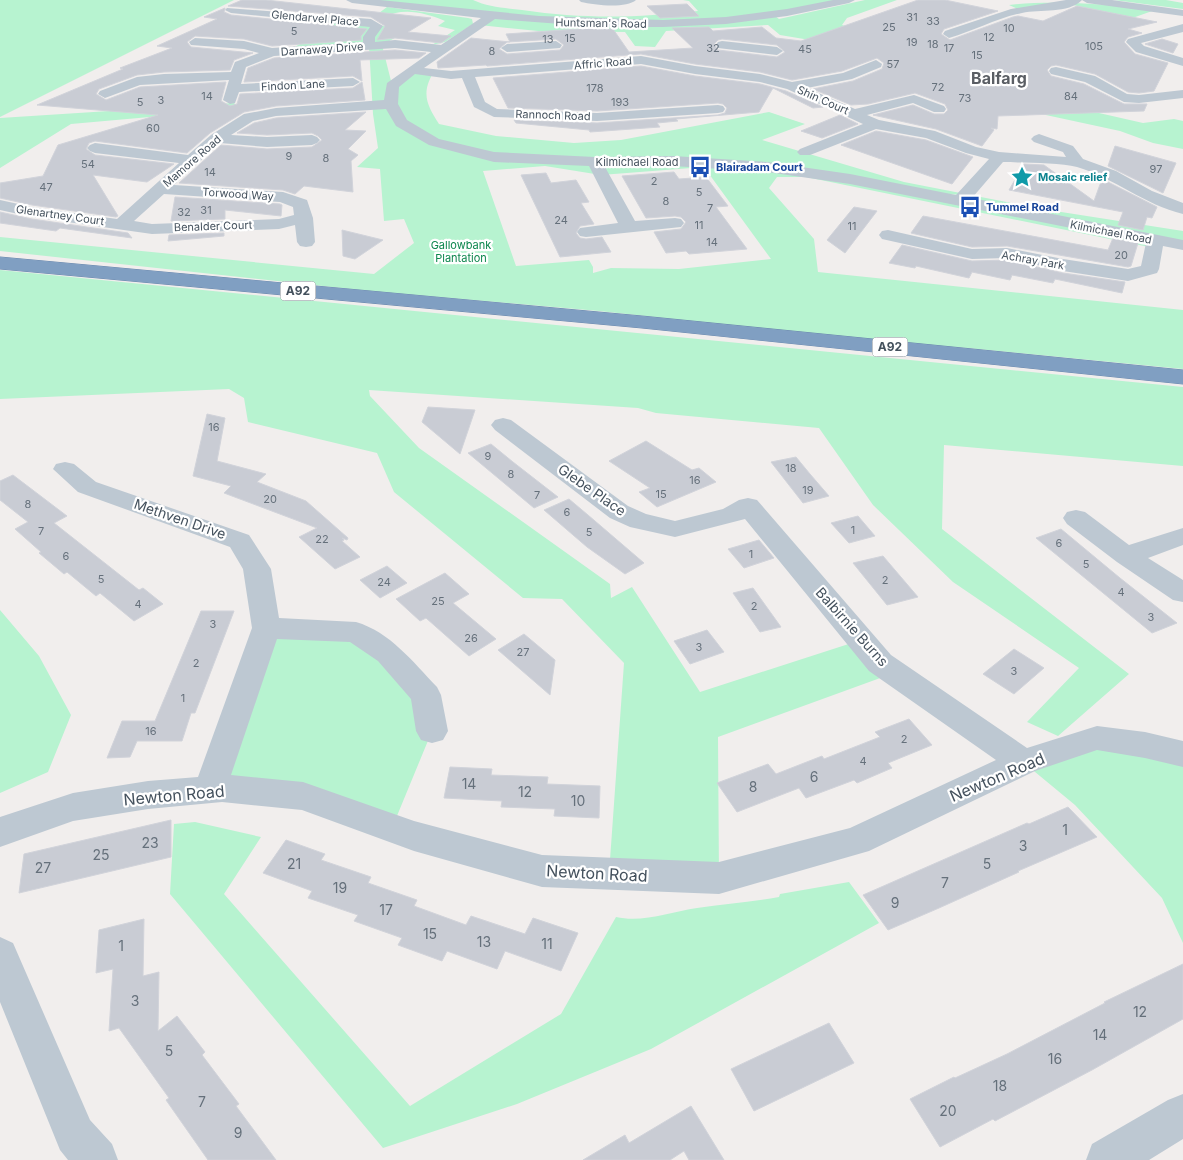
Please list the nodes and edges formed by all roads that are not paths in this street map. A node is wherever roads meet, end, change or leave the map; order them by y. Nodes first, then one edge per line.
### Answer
1 (352, 0) edge
2 (585, 0) edge
3 (631, 0) edge
4 (643, 0) edge
5 (1076, 0) edge
6 (1087, 0) edge
7 (840, 1) edge
8 (1002, 2) dead end
9 (1157, 5) edge
10 (232, 10) dead end
11 (1020, 10) junction
12 (1183, 13) edge
13 (491, 17) junction
14 (1183, 28) edge
15 (949, 34) dead end
16 (195, 42) dead end
17 (369, 45) junction
18 (556, 45) dead end
19 (722, 45) dead end
20 (530, 47) junction
21 (443, 48) junction
22 (507, 48) dead end
23 (746, 48) junction
24 (777, 51) dead end
25 (272, 52) junction
26 (876, 64) dead end
27 (310, 68) dead end
28 (543, 68) junction
29 (412, 70) junction
30 (1056, 71) dead end
31 (726, 72) junction
32 (467, 74) junction
33 (1181, 78) edge
34 (353, 82) dead end
35 (309, 84) junction
36 (792, 86) junction
37 (234, 88) junction
38 (105, 94) dead end
39 (391, 104) junction
40 (718, 109) dead end
41 (939, 109) dead end
42 (854, 114) junction
43 (875, 124) junction
44 (1052, 128) dead end
45 (216, 138) junction
46 (312, 140) dead end
47 (1039, 140) junction
48 (1021, 143) dead end
49 (95, 148) dead end
50 (805, 152) dead end
51 (999, 157) junction
52 (191, 160) junction
53 (595, 162) junction
54 (1076, 162) junction
55 (160, 188) junction
56 (960, 202) junction
57 (0, 205) edge
58 (1183, 209) edge
59 (304, 218) junction
60 (675, 223) dead end
61 (121, 224) junction
62 (629, 227) junction
63 (586, 232) dead end
64 (888, 236) dead end
65 (1155, 241) junction
66 (306, 242) dead end
67 (1183, 245) edge
68 (0, 263) edge
69 (1183, 377) edge
70 (503, 425) dead end
71 (65, 469) dead end
72 (748, 506) joint
73 (1076, 518) dead end
74 (1183, 536) edge
75 (1126, 556) junction
76 (1183, 593) edge
77 (266, 628) junction
78 (432, 731) dead end
79 (1183, 754) edge
80 (1023, 762) junction
81 (210, 789) junction
82 (0, 832) edge
83 (0, 955) edge
84 (1183, 1116) edge
85 (96, 1160) edge
86 (1108, 1160) edge

1 - 13 street, Huntsman's Road
2 - 3 street
3 - 4 street
5 - 11 street
6 - 9 street
7 - 13 street, Huntsman's Road
8 - 11 street
9 - 12 street
10 - 17 street, Glendarvel Place
11 - 15 street
13 - 21 street
14 - 33 street
16 - 25 street
17 - 21 street, Darnaway Drive
17 - 25 street, Darnaway Drive
18 - 20 street
19 - 23 street
20 - 22 street
20 - 28 street
21 - 29 street
23 - 24 street
23 - 31 street
25 - 37 street, Darnaway Drive
26 - 36 street
27 - 35 street
28 - 31 street, Affric Road
28 - 32 street, Affric Road
29 - 32 street, Affric Road
29 - 39 street
30 - 33 street
31 - 36 street, Affric Road
32 - 40 street, Rannoch Road
34 - 35 street, Findon Lane
35 - 37 street, Findon Lane
36 - 42 street, Shin Court
37 - 38 street, Findon Lane
39 - 45 street, Mamore Road
39 - 53 street, Kilmichael Road
41 - 42 street
42 - 43 street
43 - 50 street
43 - 51 street
44 - 47 street
45 - 46 street
45 - 52 street, Mamore Road
47 - 48 street
47 - 54 street
49 - 52 street
51 - 54 street
51 - 56 street
52 - 55 street, Mamore Road
53 - 56 street, Kilmichael Road
53 - 62 street
54 - 58 street
55 - 59 street, Torwood Way
55 - 61 street, Mamore Road
56 - 65 street, Kilmichael Road
57 - 61 street, Glenartney Court
59 - 61 street, Benalder Court
59 - 66 street
60 - 62 street
62 - 63 street
64 - 65 street, Achray Park
65 - 67 street, Kilmichael Road
68 - 69 highway, A92
70 - 72 street, Glebe Place
71 - 77 street, Methven Drive
72 - 80 street, Balbirnie Burns
73 - 75 street
74 - 75 street
75 - 76 street
77 - 78 street
77 - 81 street, Methven Drive
79 - 80 street, Newton Road
80 - 81 street, Newton Road
81 - 82 street, Newton Road
83 - 85 street
84 - 86 street

